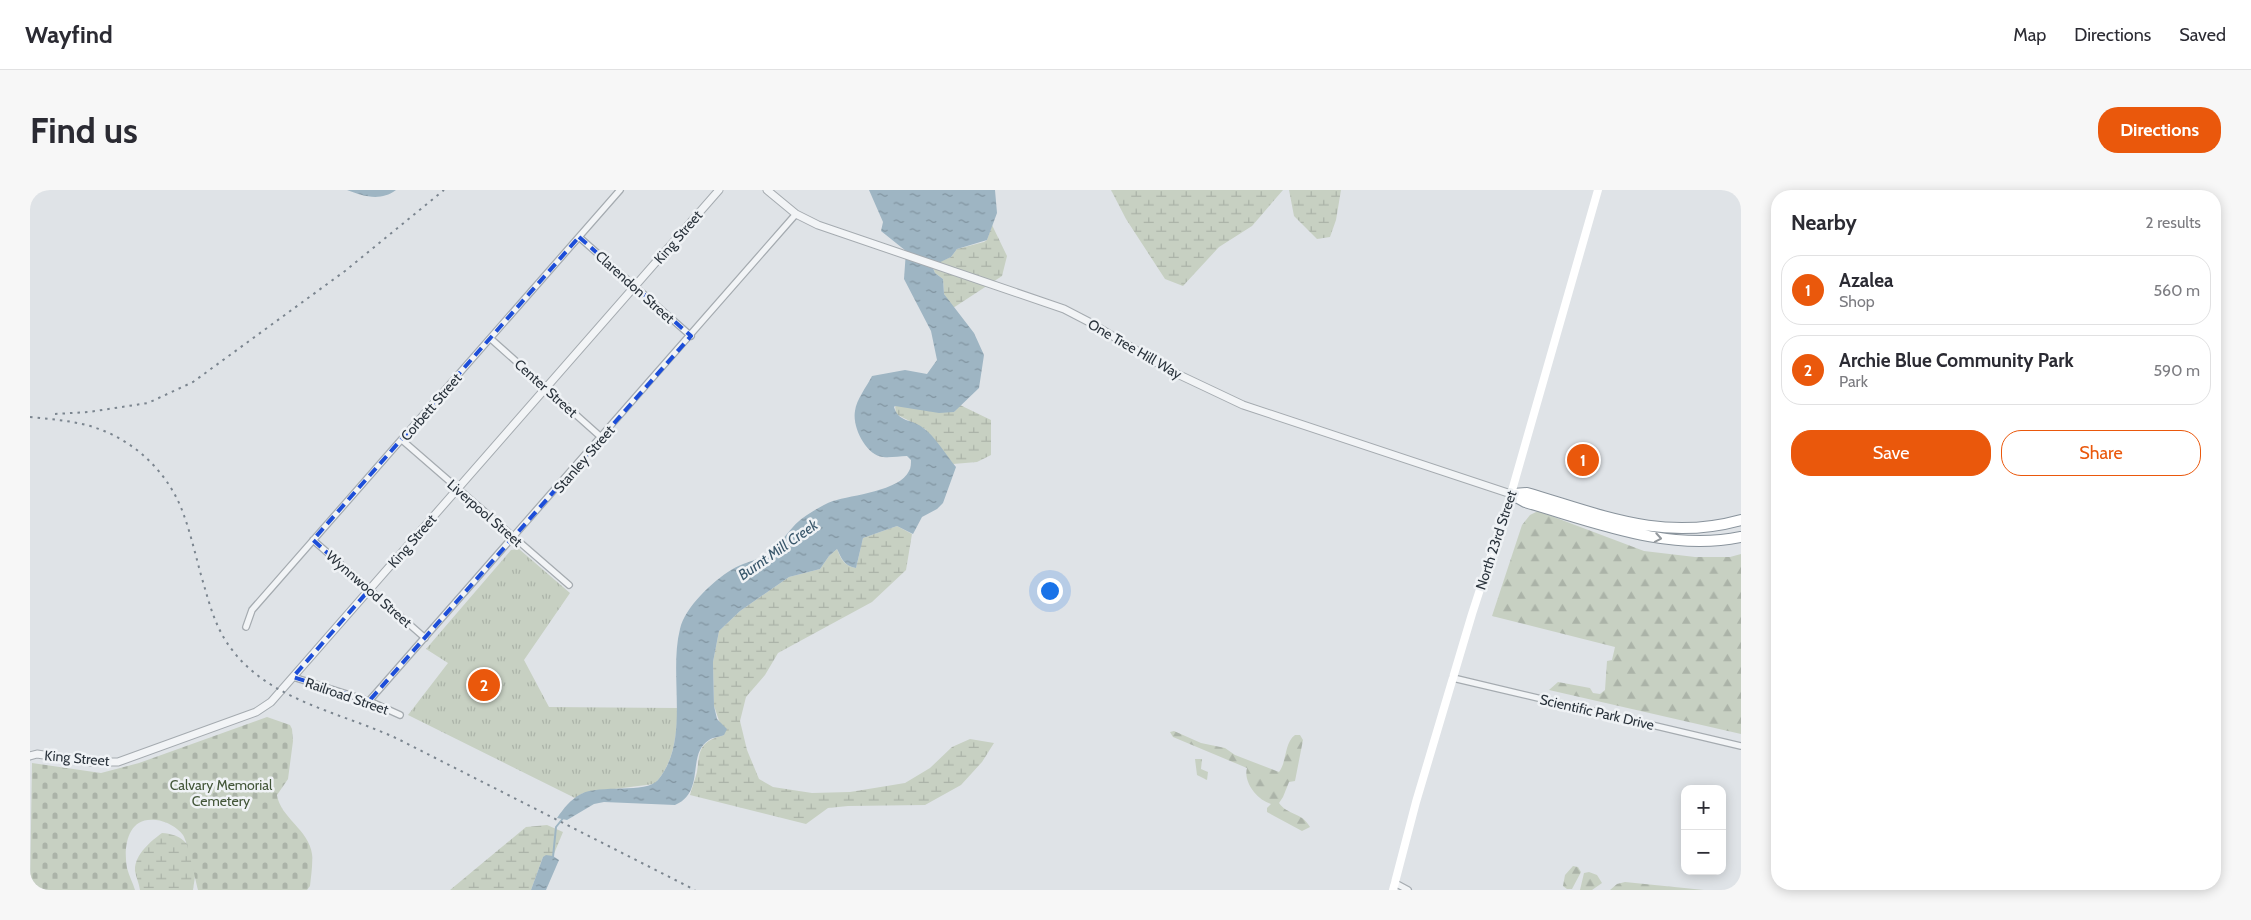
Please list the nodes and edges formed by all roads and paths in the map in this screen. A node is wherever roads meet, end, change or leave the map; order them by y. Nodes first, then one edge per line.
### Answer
1 (620, 190) edge
2 (719, 190) edge
3 (767, 190) edge
4 (1598, 190) edge
5 (796, 214) junction
6 (579, 237) junction
7 (634, 287) junction
8 (691, 336) junction
9 (491, 339) junction
10 (547, 389) junction
11 (602, 438) junction
12 (402, 440) junction
13 (458, 489) junction
14 (1511, 494) junction
15 (1741, 520) edge
16 (1741, 537) edge
17 (514, 538) junction
18 (313, 540) junction
19 (569, 585) dead end
20 (369, 590) junction
21 (246, 627) dead end
22 (425, 638) junction
23 (293, 677) junction
24 (1453, 678) junction
25 (369, 701) junction
26 (400, 715) dead end
27 (1741, 746) edge
28 (30, 756) edge
29 (1394, 887) edge
30 (1408, 890) edge

1 - 6 street, Corbett Street
2 - 7 street, King Street
3 - 5 street, One Tree Hill Way
4 - 14 main road, North 23rd Street
5 - 8 street, Stanley Street
5 - 14 street, One Tree Hill Way
6 - 7 street, Clarendon Street
6 - 9 street, Corbett Street
7 - 8 street, Clarendon Street
7 - 10 street, King Street
8 - 11 street, Stanley Street
9 - 10 street, Center Street
9 - 12 street, Corbett Street
10 - 11 street, Center Street
10 - 13 street, King Street
11 - 17 street, Stanley Street
12 - 13 street, Liverpool Street
12 - 18 street, Corbett Street
13 - 17 street, Liverpool Street
13 - 20 street, King Street
14 - 15 highway
14 -> 16 highway
14 - 24 main road, North 23rd Street
17 - 19 street, Liverpool Street
17 - 22 street, Stanley Street
18 - 20 street, Wynnwood Street
18 - 21 street, Corbett Street
20 - 22 street, Wynnwood Street
20 - 23 street, King Street
22 - 25 street, Stanley Street
23 - 25 street, Railroad Street
23 - 28 street, King Street
24 - 27 street, Scientific Park Drive
24 - 29 main road, North 23rd Street
25 - 26 street, Railroad Street
29 - 30 street

